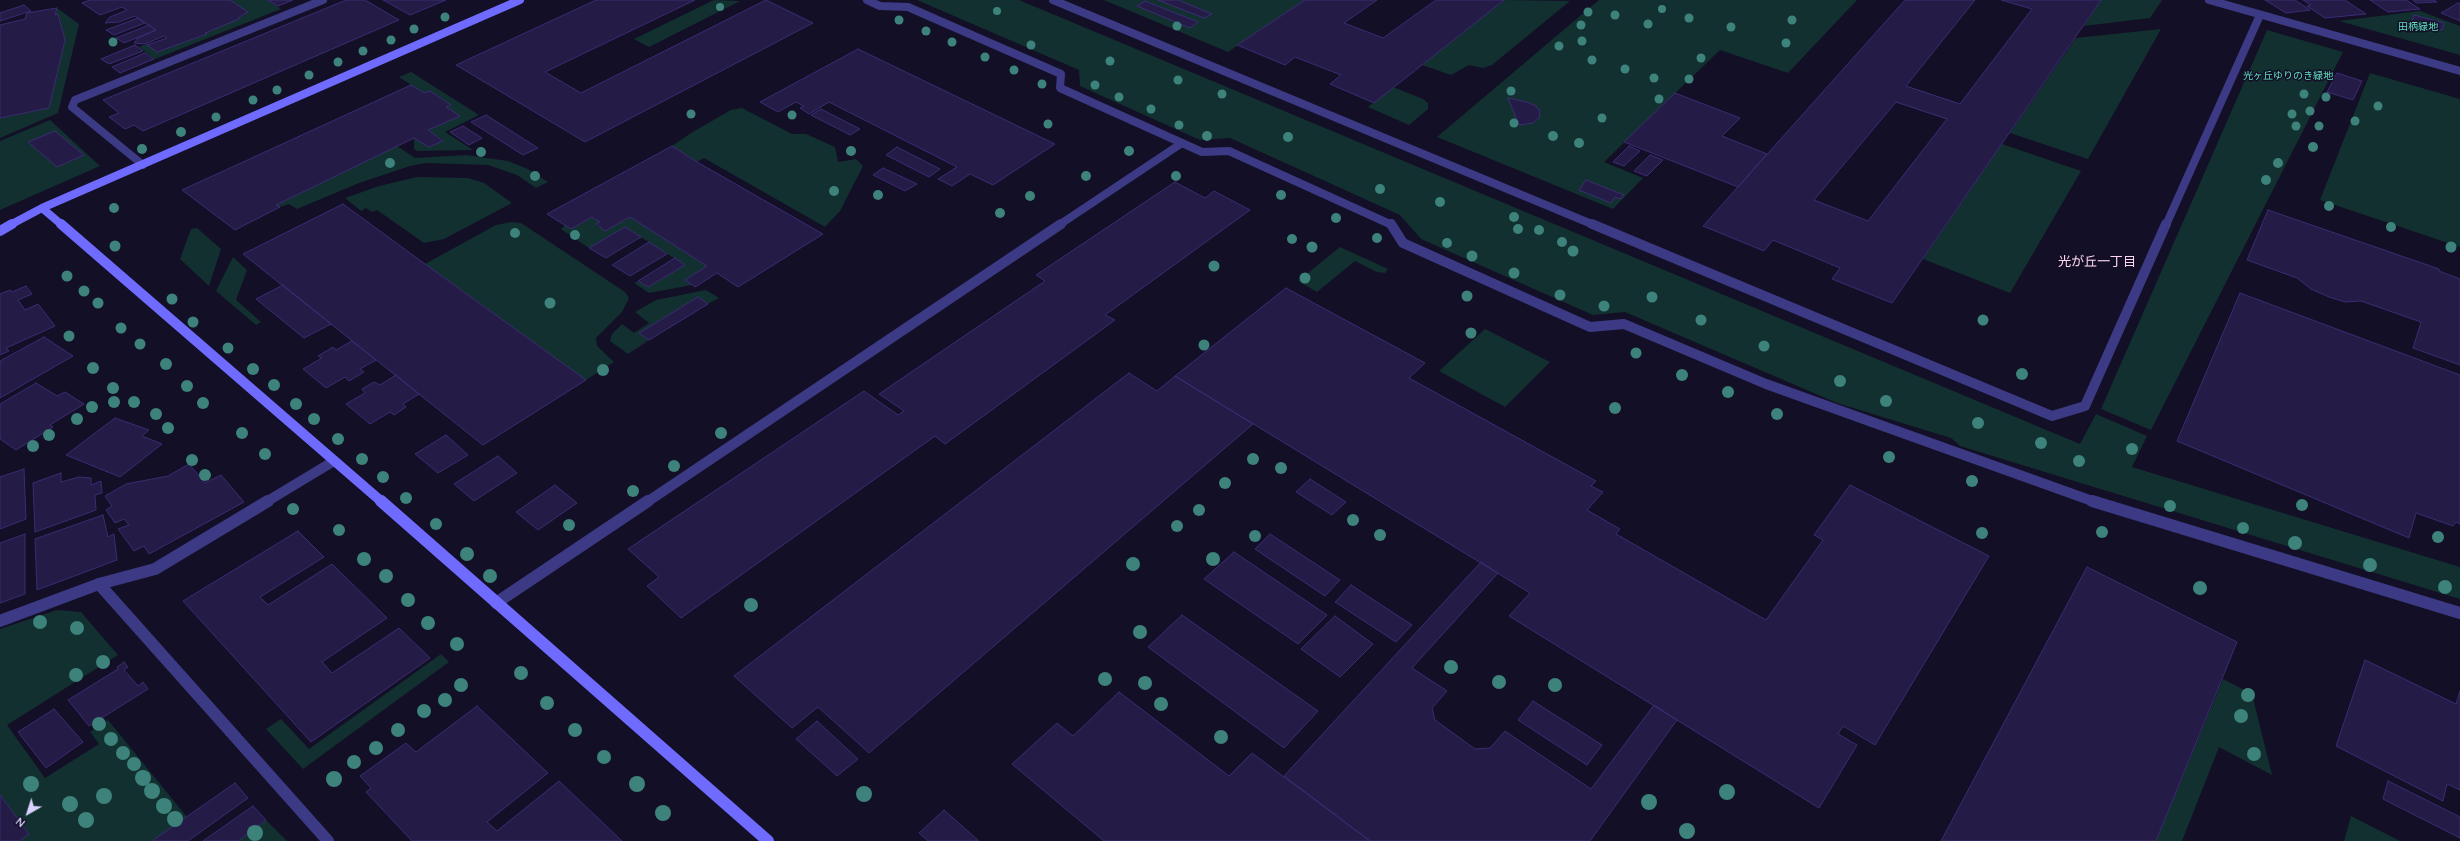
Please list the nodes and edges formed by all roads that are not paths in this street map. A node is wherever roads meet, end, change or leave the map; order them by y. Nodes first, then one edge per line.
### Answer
1 (323, 0) edge
2 (520, 0) edge
3 (867, 0) edge
4 (1053, 0) edge
5 (2209, 0) edge
6 (2260, 15) junction
7 (2460, 72) edge
8 (1182, 143) junction
9 (142, 165) junction
10 (42, 208) junction
11 (0, 231) edge
12 (334, 461) junction
13 (99, 584) junction
14 (496, 603) junction
15 (2460, 613) edge
16 (0, 621) edge
17 (328, 841) edge
18 (768, 841) edge

1 - 9 street
2 - 9 street
3 - 8 street
4 - 6 street
5 - 6 street
6 - 7 street
8 - 14 street
8 - 15 street
9 - 10 street
10 - 11 street
10 - 12 street
12 - 13 street
12 - 14 street
13 - 16 street
13 - 17 street
14 - 18 street

